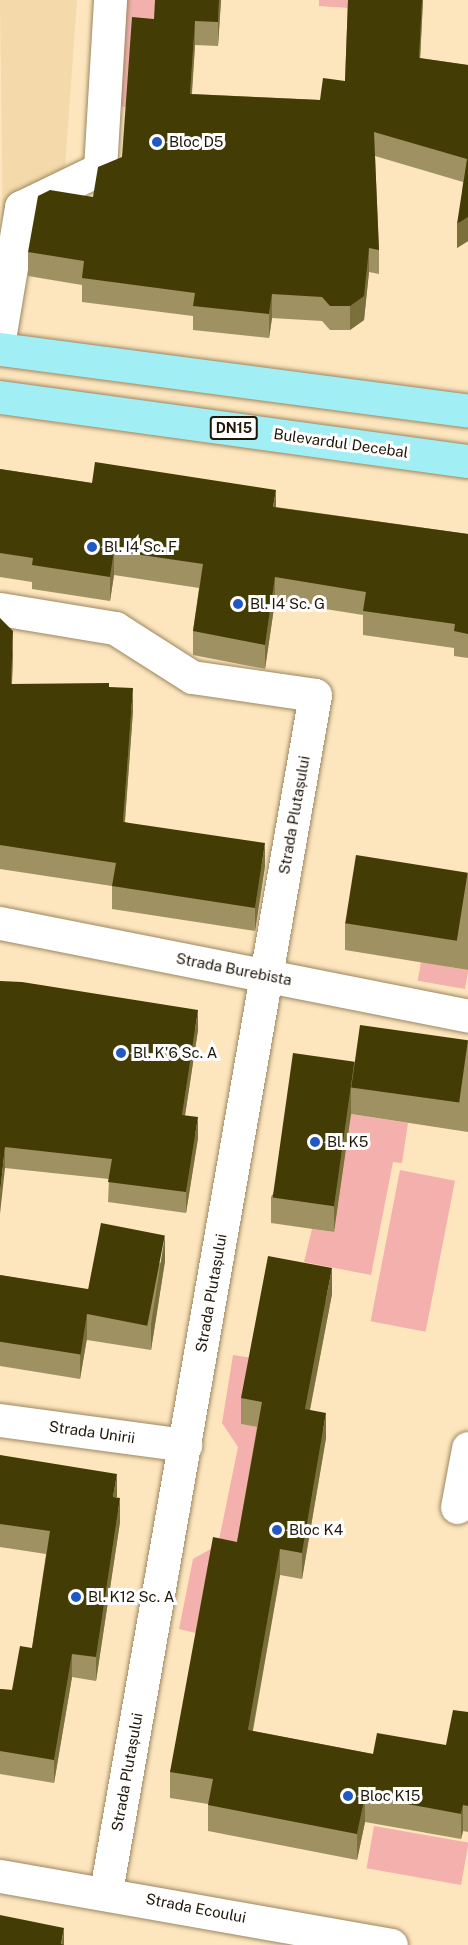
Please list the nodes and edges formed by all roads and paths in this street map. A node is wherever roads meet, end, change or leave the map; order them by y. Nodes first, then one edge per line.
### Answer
1 (110, 0) edge
2 (0, 333) edge
3 (0, 349) edge
4 (0, 397) edge
5 (468, 411) edge
6 (468, 461) edge
7 (0, 609) edge
8 (0, 923) edge
9 (266, 975) junction
10 (468, 1016) edge
11 (0, 1420) edge
12 (185, 1445) junction
13 (468, 1448) edge
14 (457, 1507) dead end
15 (0, 1876) edge
16 (106, 1892) junction
17 (391, 1945) edge

1 - 2 street
3 - 5 main road
4 - 6 main road, Bulevardul Decebal / DN15
7 - 9 street, Strada Plutașului
8 - 9 street, Strada Burebista
9 - 10 street, Strada Burebista
9 - 12 street, Strada Plutașului
11 - 12 street, Strada Unirii
12 - 16 street, Strada Plutașului
13 - 14 street
15 - 16 street, Strada Ecoului
16 - 17 street, Strada Ecoului

